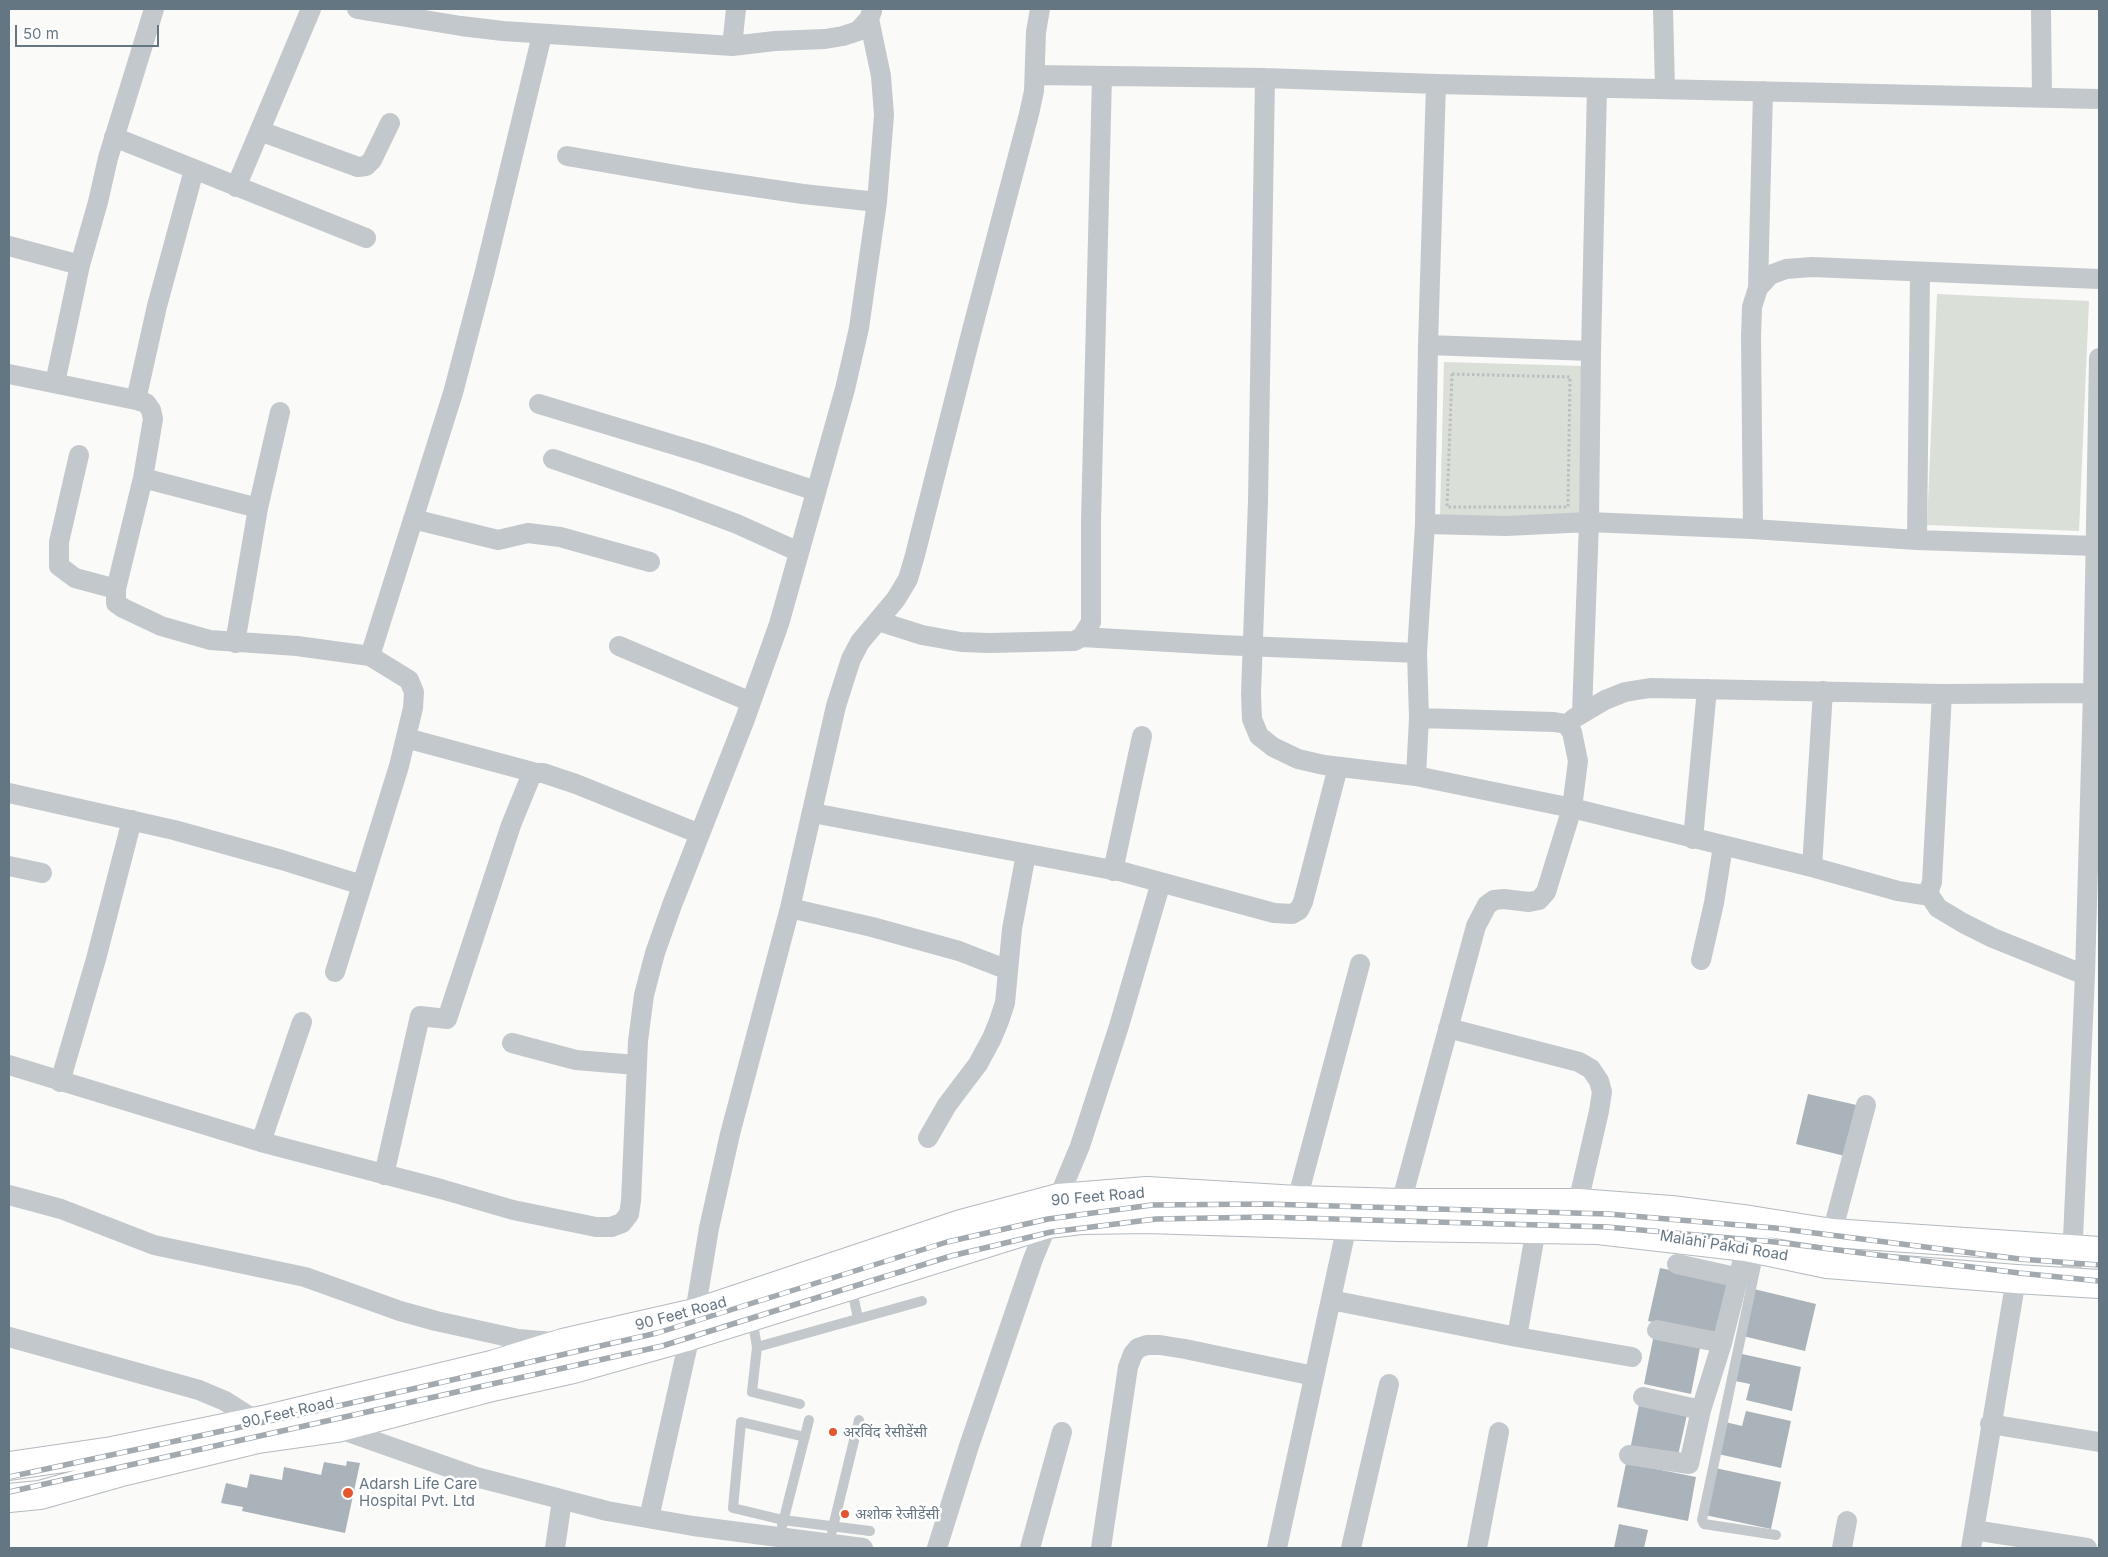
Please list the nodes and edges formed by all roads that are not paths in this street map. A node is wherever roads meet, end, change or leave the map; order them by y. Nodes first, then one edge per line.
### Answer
1 (154, 9) edge
2 (311, 9) edge
3 (357, 9) edge
4 (736, 9) edge
5 (1040, 9) edge
6 (1663, 9) edge
7 (2042, 9) edge
8 (871, 14) edge
9 (462, 18) edge
10 (542, 35) junction
11 (732, 46) junction
12 (1035, 74) junction
13 (1102, 76) junction
14 (1265, 78) junction
15 (1436, 84) junction
16 (1597, 88) junction
17 (1665, 89) junction
18 (1763, 91) junction
19 (2042, 97) junction
20 (2099, 98) edge
21 (390, 123) dead end
22 (260, 131) junction
23 (114, 137) junction
24 (568, 156) dead end
25 (194, 170) junction
26 (236, 187) junction
27 (877, 202) junction
28 (366, 238) dead end
29 (9, 246) edge
30 (80, 264) junction
31 (1920, 272) junction
32 (2099, 278) edge
33 (1758, 288) junction
34 (1428, 345) junction
35 (1591, 351) junction
36 (2099, 358) edge
37 (9, 374) edge
38 (55, 382) junction
39 (136, 400) junction
40 (539, 404) dead end
41 (280, 412) dead end
42 (79, 455) dead end
43 (553, 460) dead end
44 (143, 478) junction
45 (816, 491) junction
46 (258, 508) junction
47 (413, 519) junction
48 (1590, 522) junction
49 (1425, 524) junction
50 (1753, 529) junction
51 (1917, 540) junction
52 (2095, 546) junction
53 (799, 552) junction
54 (650, 562) dead end
55 (116, 589) junction
56 (878, 621) junction
57 (1082, 637) junction
58 (235, 643) junction
59 (1253, 645) junction
60 (619, 646) dead end
61 (1417, 653) junction
62 (370, 656) junction
63 (1707, 689) junction
64 (1823, 692) junction
65 (2093, 693) junction
66 (1942, 694) junction
67 (751, 702) junction
68 (1420, 718) junction
69 (1574, 718) junction
70 (1142, 736) dead end
71 (406, 738) junction
72 (1338, 768) junction
73 (536, 773) junction
74 (1416, 776) junction
75 (9, 793) edge
76 (1572, 808) junction
77 (813, 813) junction
78 (132, 820) junction
79 (700, 834) junction
80 (1693, 839) junction
81 (1723, 846) junction
82 (1026, 854) junction
83 (9, 866) edge
84 (1812, 867) junction
85 (1113, 871) junction
86 (42, 873) dead end
87 (1161, 882) junction
88 (362, 885) junction
89 (1928, 893) junction
90 (790, 908) junction
91 (1701, 960) dead end
92 (1360, 964) dead end
93 (1008, 970) junction
94 (335, 972) dead end
95 (2085, 975) junction
96 (302, 1022) dead end
97 (1448, 1028) junction
98 (512, 1044) dead end
99 (9, 1065) edge
100 (636, 1065) junction
101 (60, 1082) junction
102 (1866, 1105) dead end
103 (928, 1138) dead end
104 (261, 1142) junction
105 (384, 1175) junction
106 (9, 1195) edge
107 (1058, 1198) junction
108 (1297, 1200) junction
109 (1401, 1203) junction
110 (1578, 1203) junction
111 (1350, 1213) junction
112 (1499, 1216) junction
113 (1048, 1224) junction
114 (1536, 1229) junction
115 (1832, 1233) junction
116 (1753, 1249) junction
117 (2086, 1250) edge
118 (1677, 1264) dead end
119 (1740, 1278) junction
120 (2016, 1279) junction
121 (2071, 1282) junction
122 (2099, 1284) edge
123 (851, 1285) junction
124 (922, 1300) dead end
125 (1331, 1300) junction
126 (752, 1316) junction
127 (858, 1318) junction
128 (693, 1324) junction
129 (1657, 1330) dead end
130 (9, 1337) edge
131 (1516, 1337) junction
132 (563, 1343) junction
133 (1722, 1343) junction
134 (757, 1347) junction
135 (1632, 1358) dead end
136 (1314, 1376) junction
137 (1389, 1384) dead end
138 (1643, 1397) dead end
139 (800, 1404) dead end
140 (1701, 1410) junction
141 (264, 1420) junction
142 (809, 1420) dead end
143 (859, 1420) dead end
144 (1990, 1424) junction
145 (337, 1428) junction
146 (1062, 1432) dead end
147 (1499, 1432) dead end
148 (805, 1437) junction
149 (2099, 1442) edge
150 (1629, 1454) dead end
151 (9, 1466) edge
152 (9, 1498) edge
153 (562, 1500) junction
154 (649, 1518) junction
155 (1847, 1521) dead end
156 (781, 1529) junction
157 (1776, 1535) dead end
158 (1972, 1539) edge
159 (822, 1540) edge
160 (867, 1540) edge
161 (556, 1548) edge
162 (937, 1548) edge
163 (1030, 1548) edge
164 (1101, 1548) edge
165 (1277, 1548) edge
166 (1351, 1548) edge
167 (1478, 1548) edge
168 (1842, 1548) edge
169 (2087, 1548) edge

1 - 23 street
2 - 22 street
3 - 9 street
4 - 11 street
5 - 12 street
6 - 17 street
7 - 19 street
8 - 11 street
8 - 27 street
9 - 10 street
10 - 11 street
10 - 47 street
12 - 13 street
12 - 56 street
13 - 14 street
13 - 57 street
14 - 15 street
14 - 59 street
15 - 16 street
15 - 34 street
16 - 17 street
16 - 35 street
17 - 18 street
18 - 19 street
18 - 33 street
19 - 20 street
21 - 22 street
22 - 26 street
23 - 25 street
23 - 30 street
24 - 27 street
25 - 26 street
25 - 39 street
26 - 28 street
27 - 45 street
29 - 30 street
30 - 38 street
31 - 32 street
31 - 33 street
31 - 51 street
33 - 50 street
34 - 35 street
34 - 49 street
35 - 48 street
36 - 52 street
37 - 38 street
38 - 39 street
39 - 44 street
40 - 45 street
41 - 46 street
42 - 55 street
43 - 53 street
44 - 46 street
44 - 55 street
45 - 53 street
46 - 58 street
47 - 54 street
47 - 62 street
48 - 49 street
48 - 50 street
48 - 69 street
49 - 61 street
50 - 51 street
51 - 52 street
52 - 65 street
53 - 67 street
55 - 58 street
56 - 57 street
56 - 77 street
57 - 59 street
58 - 62 street
59 - 61 street
59 - 72 street
60 - 67 street
61 - 68 street
62 - 71 street
63 - 64 street
63 - 69 street
63 - 80 street
64 - 66 street
64 - 84 street
65 - 66 street
65 - 95 street
66 - 89 street
67 - 79 street
68 - 69 street
68 - 74 street
69 - 76 street
70 - 85 street
71 - 73 street
71 - 88 street
72 - 74 street
72 - 87 street
73 - 79 street
73 - 105 street
74 - 76 street
75 - 78 street
76 - 80 street
76 - 97 street
77 - 82 street
77 - 90 street
78 - 88 street
78 - 101 street
79 - 100 street
80 - 81 street
81 - 84 street
81 - 91 street
82 - 85 street
82 - 93 street
83 - 86 street
84 - 89 street
85 - 87 street
87 - 107 street
88 - 94 street
89 - 95 street
90 - 93 street
90 - 128 street
92 - 108 street
93 - 103 street
95 - 117 street
96 - 104 street
97 - 109 street
97 - 110 street
98 - 100 street
99 - 101 street
100 - 105 street
101 - 104 street
102 - 115 street
104 - 105 street
106 - 132 street
107 - 108 main road, 90 Feet Road
107 - 113 street
107 - 128 main road, 90 Feet Road
108 - 111 main road, 90 Feet Road
109 - 111 main road, Malahi Pakdi Road
109 - 112 main road, Malahi Pakdi Road
110 - 112 main road, Malahi Pakdi Road
110 - 115 main road, Malahi Pakdi Road
111 - 112 main road, Malahi Pakdi Road
111 - 113 main road, 90 Feet Road
111 - 125 street
112 - 114 main road, Malahi Pakdi Road
113 - 123 main road, 90 Feet Road
113 - 162 street
114 - 116 main road, Malahi Pakdi Road
114 - 131 street
115 - 117 main road, Malahi Pakdi Road
116 - 119 street
116 - 120 main road, Malahi Pakdi Road
116 - 157 lane
117 - 121 street
118 - 119 street
119 - 133 street
120 - 121 main road, Malahi Pakdi Road
120 - 144 street
121 - 122 main road, Malahi Pakdi Road
123 - 126 main road, 90 Feet Road
123 - 127 lane
124 - 127 lane
125 - 131 street
125 - 136 street
126 - 128 main road, 90 Feet Road
126 - 134 lane
127 - 134 lane
128 - 132 main road, 90 Feet Road
128 - 145 main road, 90 Feet Road
128 - 154 street
129 - 133 street
130 - 141 street
131 - 135 street
132 - 141 main road, 90 Feet Road
133 - 140 street
134 - 139 lane
136 - 164 street
136 - 165 street
137 - 166 street
138 - 140 street
140 - 150 street
141 - 151 main road, 90 Feet Road
142 - 148 lane
143 - 159 lane
144 - 149 street
144 - 158 street
145 - 152 main road, 90 Feet Road
145 - 153 street
146 - 163 street
147 - 167 street
148 - 156 lane
148 - 156 lane
153 - 154 street
153 - 161 street
154 - 156 street
155 - 168 street
156 - 159 street
158 - 169 street
159 - 160 street

